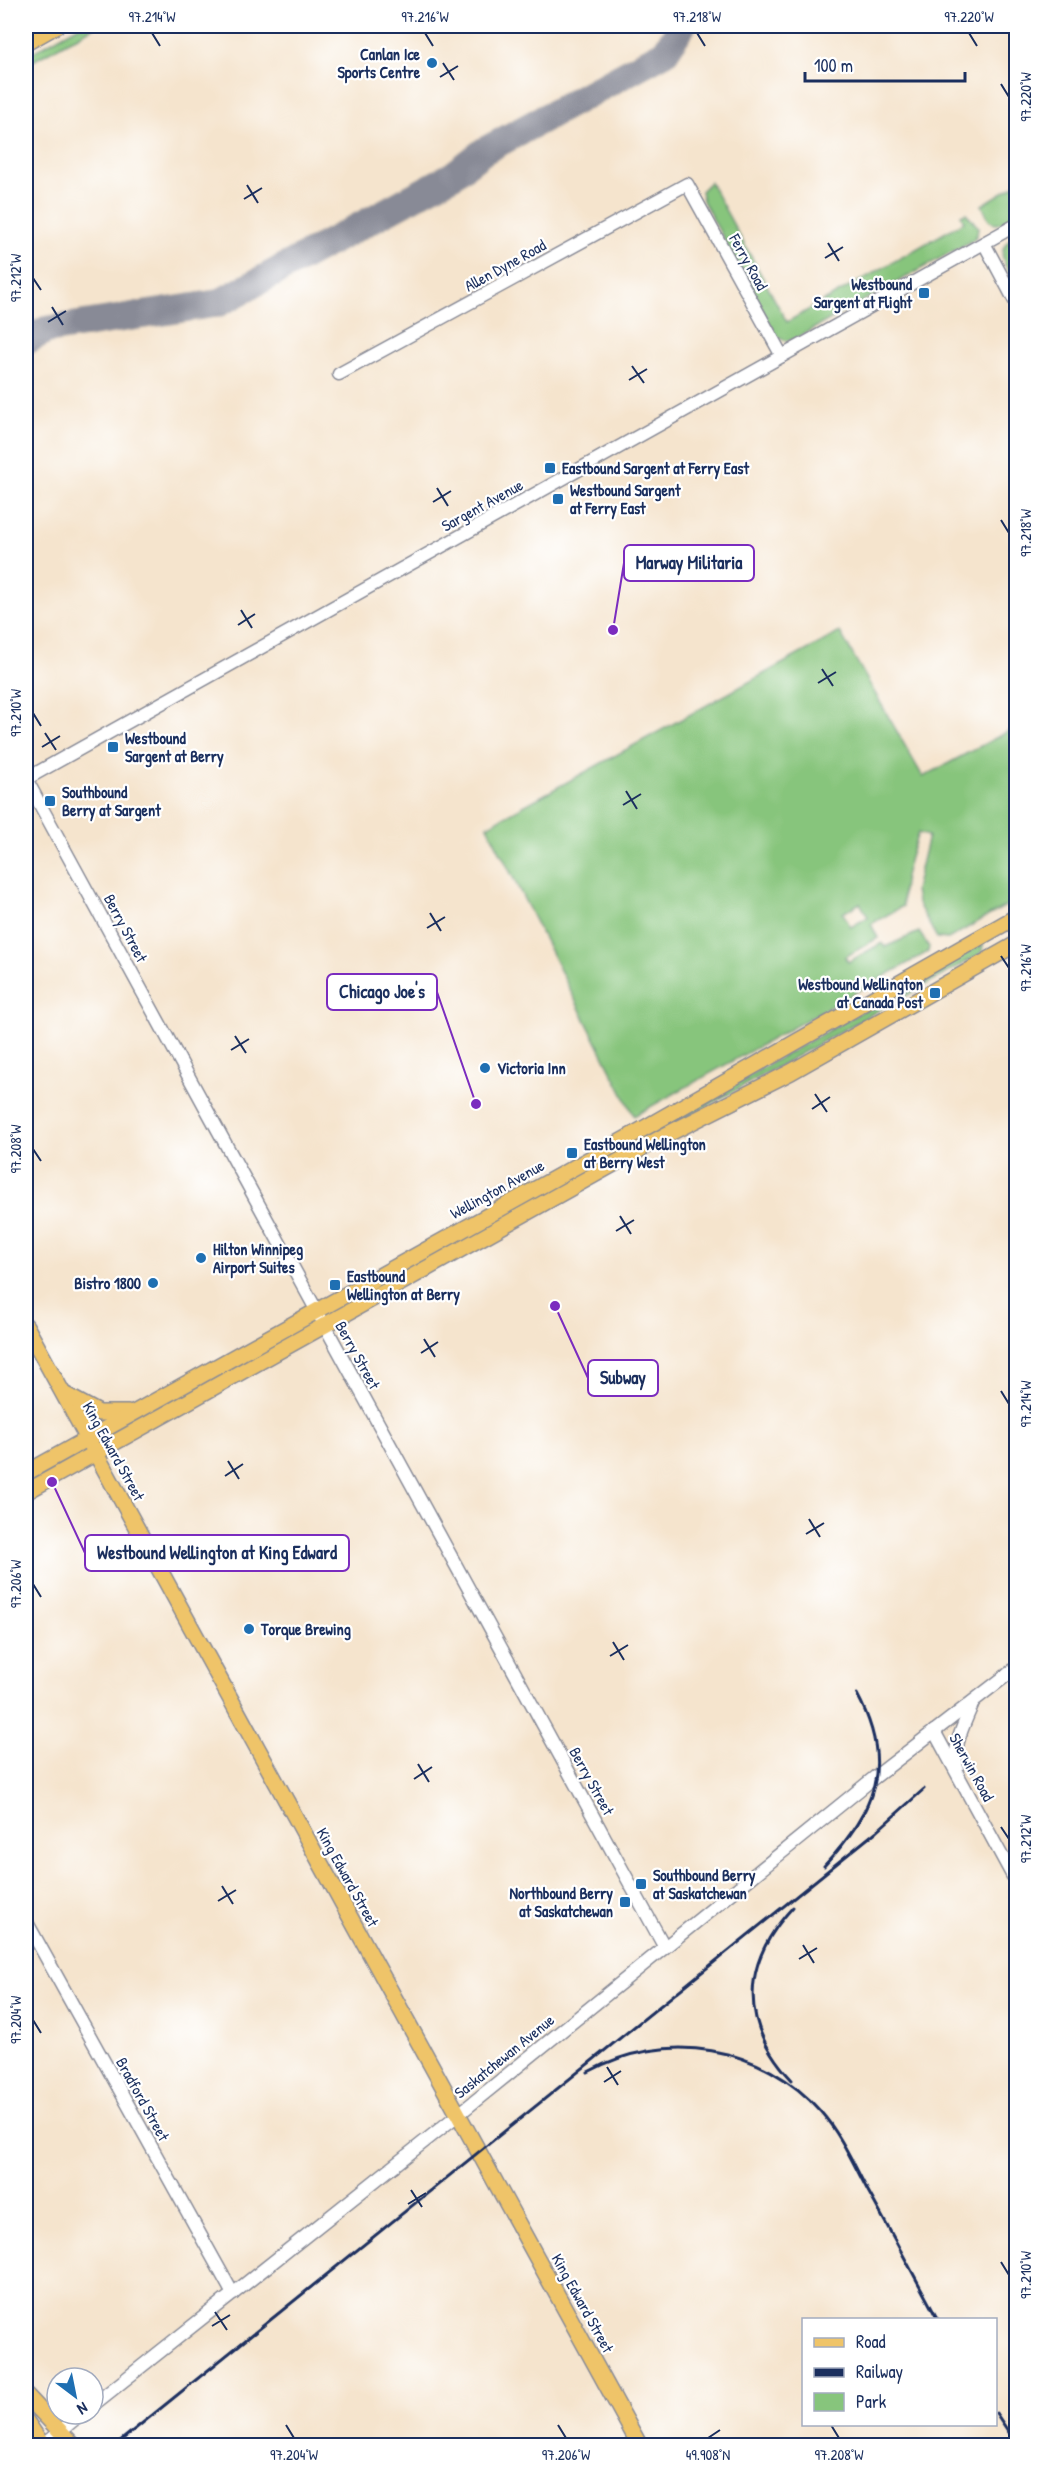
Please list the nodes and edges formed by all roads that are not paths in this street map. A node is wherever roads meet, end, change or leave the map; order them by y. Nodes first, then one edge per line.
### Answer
1 (56, 26) edge
2 (26, 43) edge
3 (687, 184) joint
4 (1017, 225) edge
5 (984, 243) junction
6 (1017, 303) edge
7 (782, 356) junction
8 (339, 374) dead end
9 (26, 779) edge
10 (1017, 917) edge
11 (1017, 944) edge
12 (627, 1138) junction
13 (635, 1152) junction
14 (458, 1232) junction
15 (467, 1246) junction
16 (316, 1312) junction
17 (26, 1326) edge
18 (324, 1327) junction
19 (62, 1393) junction
20 (139, 1409) junction
21 (87, 1439) junction
22 (95, 1454) junction
23 (26, 1473) edge
24 (26, 1492) edge
25 (1017, 1668) edge
26 (973, 1702) junction
27 (934, 1731) junction
28 (960, 1778) junction
29 (1017, 1882) edge
30 (26, 1921) edge
31 (664, 1946) junction
32 (459, 2114) junction
33 (233, 2294) junction
34 (26, 2395) edge
35 (105, 2395) edge
36 (26, 2421) edge
37 (66, 2426) edge
38 (59, 2432) junction
39 (43, 2445) edge
40 (74, 2445) edge
41 (640, 2445) edge

1 - 2 main road
3 - 7 street, Ferry Road
3 - 8 street, Allen Dyne Road
4 - 5 street, Sargent Avenue
5 - 6 street
5 - 7 street, Sargent Avenue
7 - 9 street, Sargent Avenue
9 - 16 street, Berry Street
10 - 12 main road, Wellington Avenue
11 - 13 main road
12 - 13 street
12 - 14 main road, Wellington Avenue
13 - 15 main road
14 - 15 street
14 - 16 main road, Wellington Avenue
15 - 18 main road
16 - 18 street, Berry Street
16 - 20 main road, Wellington Avenue
17 - 19 main road, King Edward Street
18 - 22 main road
18 - 31 street, Berry Street
19 - 20 main road
19 - 21 main road, King Edward Street
20 - 21 main road, Wellington Avenue
21 - 22 main road, King Edward Street
21 - 23 main road, Wellington Avenue
22 - 24 main road
22 - 32 main road, King Edward Street
25 - 26 street, Saskatchewan Avenue
26 - 27 street, Saskatchewan Avenue
26 - 28 street
27 - 28 street, Sherwin Road
27 - 31 street, Saskatchewan Avenue
28 - 29 street, Sherwin Road
30 - 33 street, Bradford Street
31 - 32 street, Saskatchewan Avenue
32 - 33 street, Saskatchewan Avenue
32 - 41 main road, King Edward Street
33 - 35 street, Saskatchewan Avenue
34 - 38 main road
36 - 39 main road
37 - 38 street
38 - 39 street
38 - 40 main road

